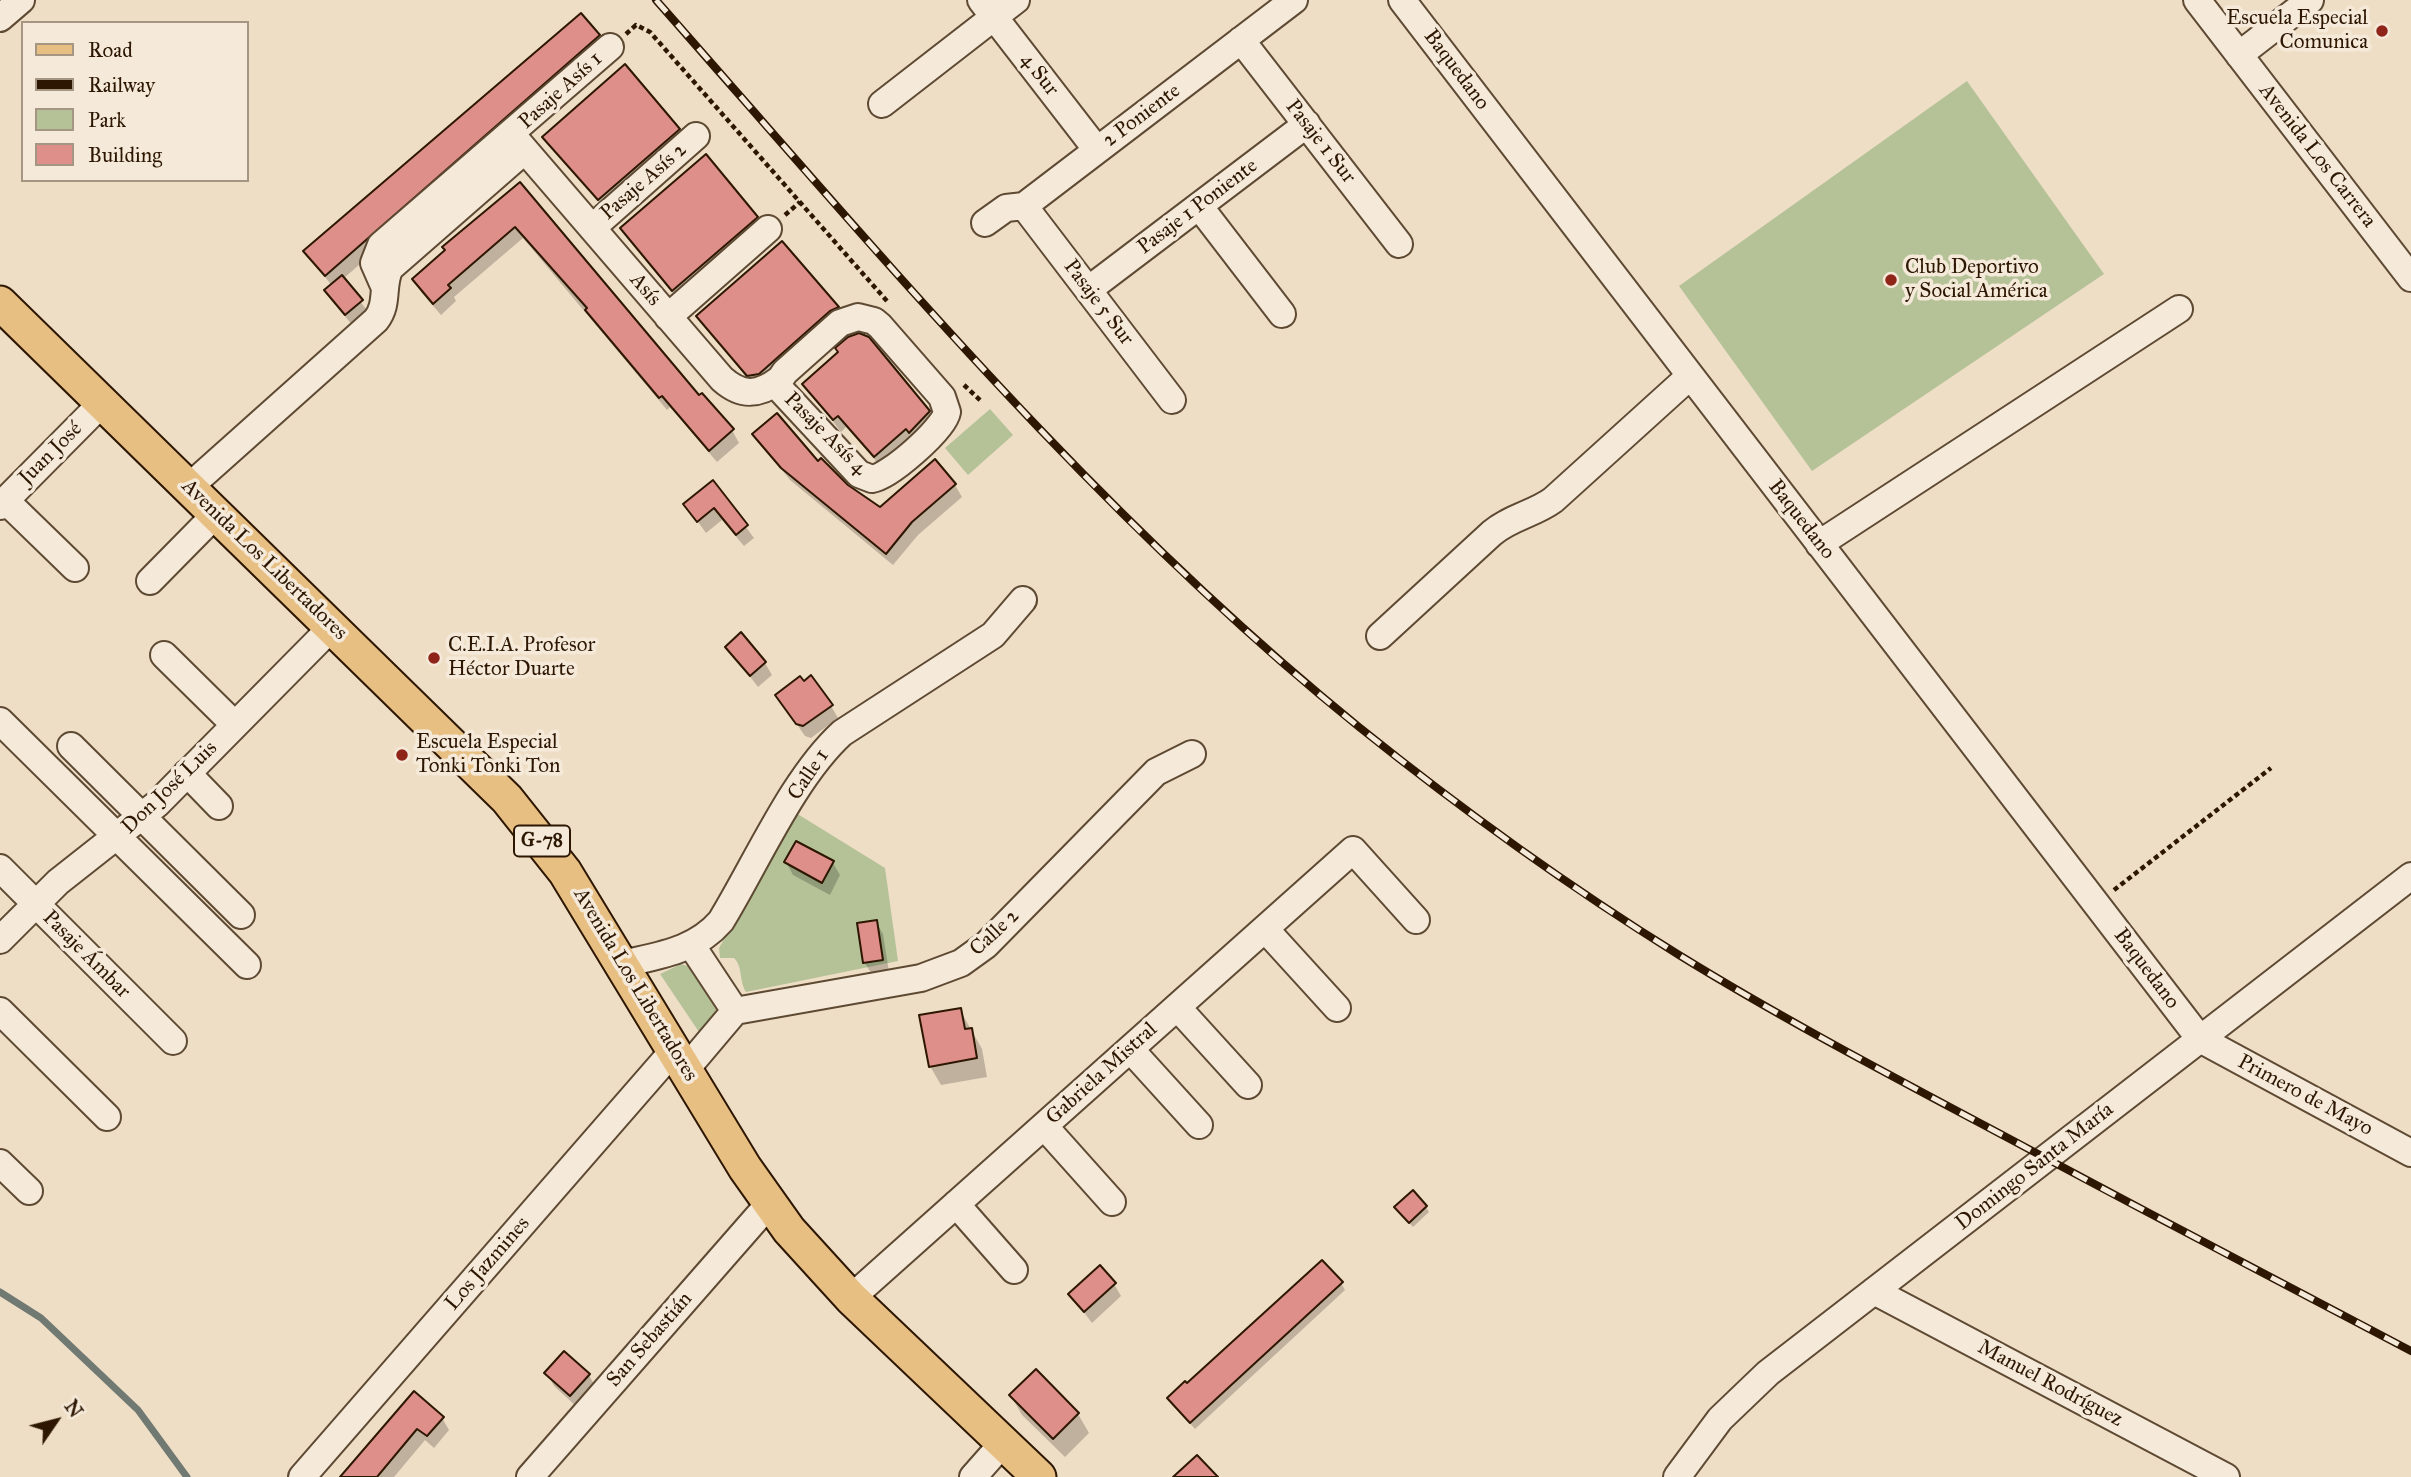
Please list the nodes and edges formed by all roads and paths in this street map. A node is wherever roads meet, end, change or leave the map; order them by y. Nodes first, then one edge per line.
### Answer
1 (21, 0) edge
2 (1016, 0) edge
3 (1294, 0) edge
4 (2197, 0) edge
5 (2310, 0) edge
6 (1408, 2) edge
7 (988, 9) edge
8 (0, 18) edge
9 (636, 25) dead end
10 (1241, 40) junction
11 (610, 47) dead end
12 (2239, 55) junction
13 (882, 104) dead end
14 (1307, 124) junction
15 (696, 136) dead end
16 (519, 142) junction
17 (1097, 150) junction
18 (1024, 206) junction
19 (1199, 206) junction
20 (985, 223) dead end
21 (592, 228) junction
22 (768, 229) dead end
23 (1399, 244) dead end
24 (2411, 278) edge
25 (1088, 290) junction
26 (0, 303) edge
27 (890, 304) dead end
28 (2179, 309) dead end
29 (1282, 314) dead end
30 (668, 317) junction
31 (1690, 376) junction
32 (779, 380) junction
33 (958, 380) dead end
34 (1172, 400) dead end
35 (981, 401) dead end
36 (102, 403) junction
37 (189, 488) junction
38 (3, 503) edge
39 (216, 514) junction
40 (1819, 544) junction
41 (75, 568) dead end
42 (150, 581) dead end
43 (1023, 600) dead end
44 (332, 627) junction
45 (1380, 636) dead end
46 (163, 655) dead end
47 (0, 721) edge
48 (235, 724) junction
49 (71, 746) dead end
50 (1192, 754) dead end
51 (2271, 768) dead end
52 (187, 774) junction
53 (219, 806) dead end
54 (143, 816) junction
55 (118, 837) junction
56 (0, 868) edge
57 (2411, 876) edge
58 (2114, 889) dead end
59 (35, 904) junction
60 (241, 915) dead end
61 (1416, 920) dead end
62 (1265, 929) junction
63 (0, 940) edge
64 (692, 946) junction
65 (623, 964) junction
66 (247, 965) dead end
67 (1177, 1007) junction
68 (1337, 1008) dead end
69 (0, 1011) edge
70 (735, 1011) junction
71 (2200, 1039) junction
72 (173, 1041) dead end
73 (1130, 1049) junction
74 (680, 1060) junction
75 (1248, 1084) dead end
76 (107, 1117) dead end
77 (1199, 1125) dead end
78 (1044, 1126) junction
79 (2411, 1153) edge
80 (0, 1163) edge
81 (29, 1191) dead end
82 (1112, 1202) dead end
83 (769, 1204) junction
84 (956, 1204) junction
85 (1014, 1270) dead end
86 (1874, 1291) junction
87 (851, 1298) junction
88 (1003, 1443) junction
89 (302, 1477) edge
90 (530, 1477) edge
91 (973, 1477) edge
92 (1039, 1477) edge
93 (1677, 1477) edge
94 (2226, 1477) edge

1 - 8 street
2 - 7 street
3 - 10 street, 2 Poniente
4 - 12 street, Avenida Los Carrera
5 - 12 street
6 - 31 street, Baquedano
7 - 13 street
7 - 17 street, 4 Sur
9 - 27 path
10 - 14 street, Pasaje 1 Sur
10 - 17 street, 2 Poniente
11 - 16 street, Pasaje Asís 1
12 - 24 street, Avenida Los Carrera
14 - 19 street, Pasaje 1 Poniente
14 - 23 street, Pasaje 1 Sur
15 - 21 street, Pasaje Asís 2
16 - 21 street, Asís
16 - 37 street
17 - 18 street, 2 Poniente
18 - 20 street, 2 Poniente
18 - 25 street, Pasaje 5 Sur
19 - 25 street, Pasaje 1 Poniente
19 - 29 street
21 - 30 street, Asís
22 - 30 street
25 - 34 street, Pasaje 5 Sur
26 - 36 main road, Avenida Los Libertadores / G-78
28 - 40 street
30 - 32 street, Asís
31 - 40 street, Baquedano
31 - 45 street
32 - 32 street, Pasaje Asís 4
33 - 35 path
36 - 37 main road, Avenida Los Libertadores / G-78
36 - 38 street, Juan José
37 - 39 main road, Avenida Los Libertadores / G-78
38 - 41 street
39 - 42 street
39 - 44 main road, Avenida Los Libertadores / G-78
40 - 71 street, Baquedano
43 - 64 street, Calle 1
44 - 48 street, Don José Luis
44 - 65 main road, Avenida Los Libertadores / G-78
46 - 48 street
47 - 55 street
48 - 52 street, Don José Luis
49 - 54 street
50 - 70 street, Calle 2
51 - 58 path
52 - 53 street
52 - 54 street, Don José Luis
54 - 55 street, Don José Luis
54 - 60 street
55 - 59 street, Don José Luis
55 - 66 street
56 - 59 street, Pasaje Ámbar
57 - 71 street, Domingo Santa María
59 - 63 street, Don José Luis
59 - 72 street, Pasaje Ámbar
61 - 62 street, Gabriela Mistral
62 - 67 street, Gabriela Mistral
62 - 68 street
64 - 65 street, Calle 1
64 - 70 street
65 - 74 main road, Avenida Los Libertadores / G-78
67 - 73 street, Gabriela Mistral
67 - 75 street
69 - 76 street
70 - 74 street
71 - 79 street, Primero de Mayo
71 - 86 street, Domingo Santa María
73 - 77 street
73 - 78 street, Gabriela Mistral
74 - 83 main road, Avenida Los Libertadores / G-78
74 - 89 street, Los Jazmines
78 - 82 street
78 - 84 street, Gabriela Mistral
80 - 81 street
83 - 87 main road, Avenida Los Libertadores / G-78
83 - 90 street, San Sebastián
84 - 85 street
84 - 87 street, Gabriela Mistral
86 - 93 street, Domingo Santa María
86 - 94 street, Manuel Rodríguez
87 - 88 main road, Avenida Los Libertadores / G-78
88 - 91 street
88 - 92 main road, Avenida Los Libertadores / G-78

